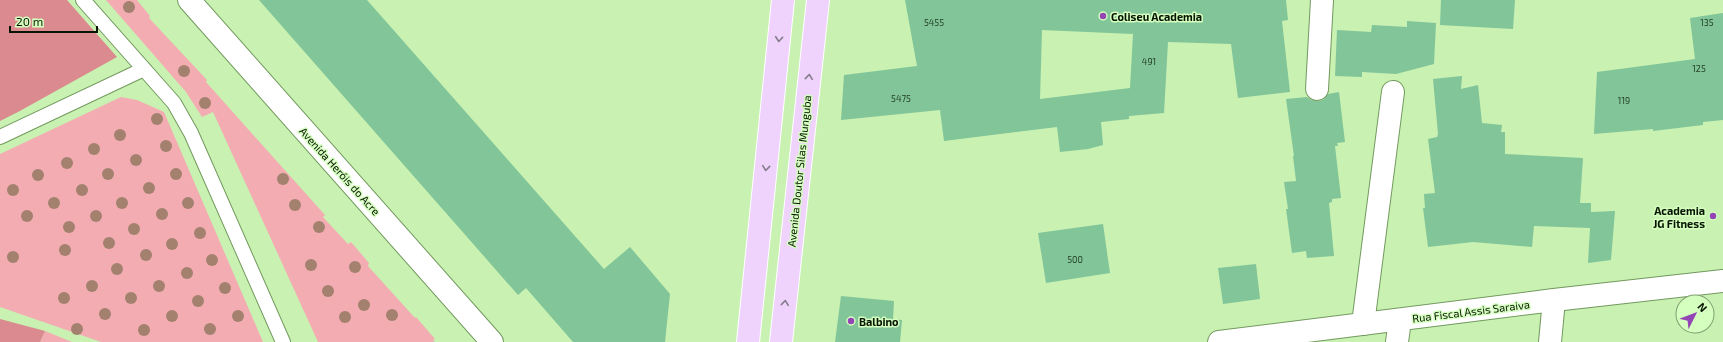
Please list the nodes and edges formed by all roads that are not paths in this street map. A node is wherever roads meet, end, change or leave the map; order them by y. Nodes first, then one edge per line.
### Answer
1 (83, 0) edge
2 (189, 0) edge
3 (783, 0) edge
4 (818, 0) edge
5 (1322, 0) edge
6 (144, 69) junction
7 (1317, 89) dead end
8 (1393, 92) dead end
9 (0, 137) edge
10 (1723, 281) edge
11 (1554, 300) junction
12 (1400, 320) junction
13 (1363, 324) junction
14 (283, 342) edge
15 (492, 342) edge
16 (748, 342) edge
17 (781, 342) edge
18 (1219, 342) edge
19 (1397, 342) edge
20 (1550, 342) edge

1 - 6 lane
2 - 15 street, Avenida Heróis do Acre
3 -> 16 main road
17 -> 4 main road, Avenida Doutor Silas Munguba
5 - 7 street
6 - 9 lane
6 - 14 lane
8 - 13 street
10 - 11 street, Rua Fiscal Assis Saraiva
11 - 12 street, Rua Fiscal Assis Saraiva
11 - 20 street
12 - 13 street, Rua Fiscal Assis Saraiva
12 - 19 street
13 - 18 street, Rua Fiscal Assis Saraiva

